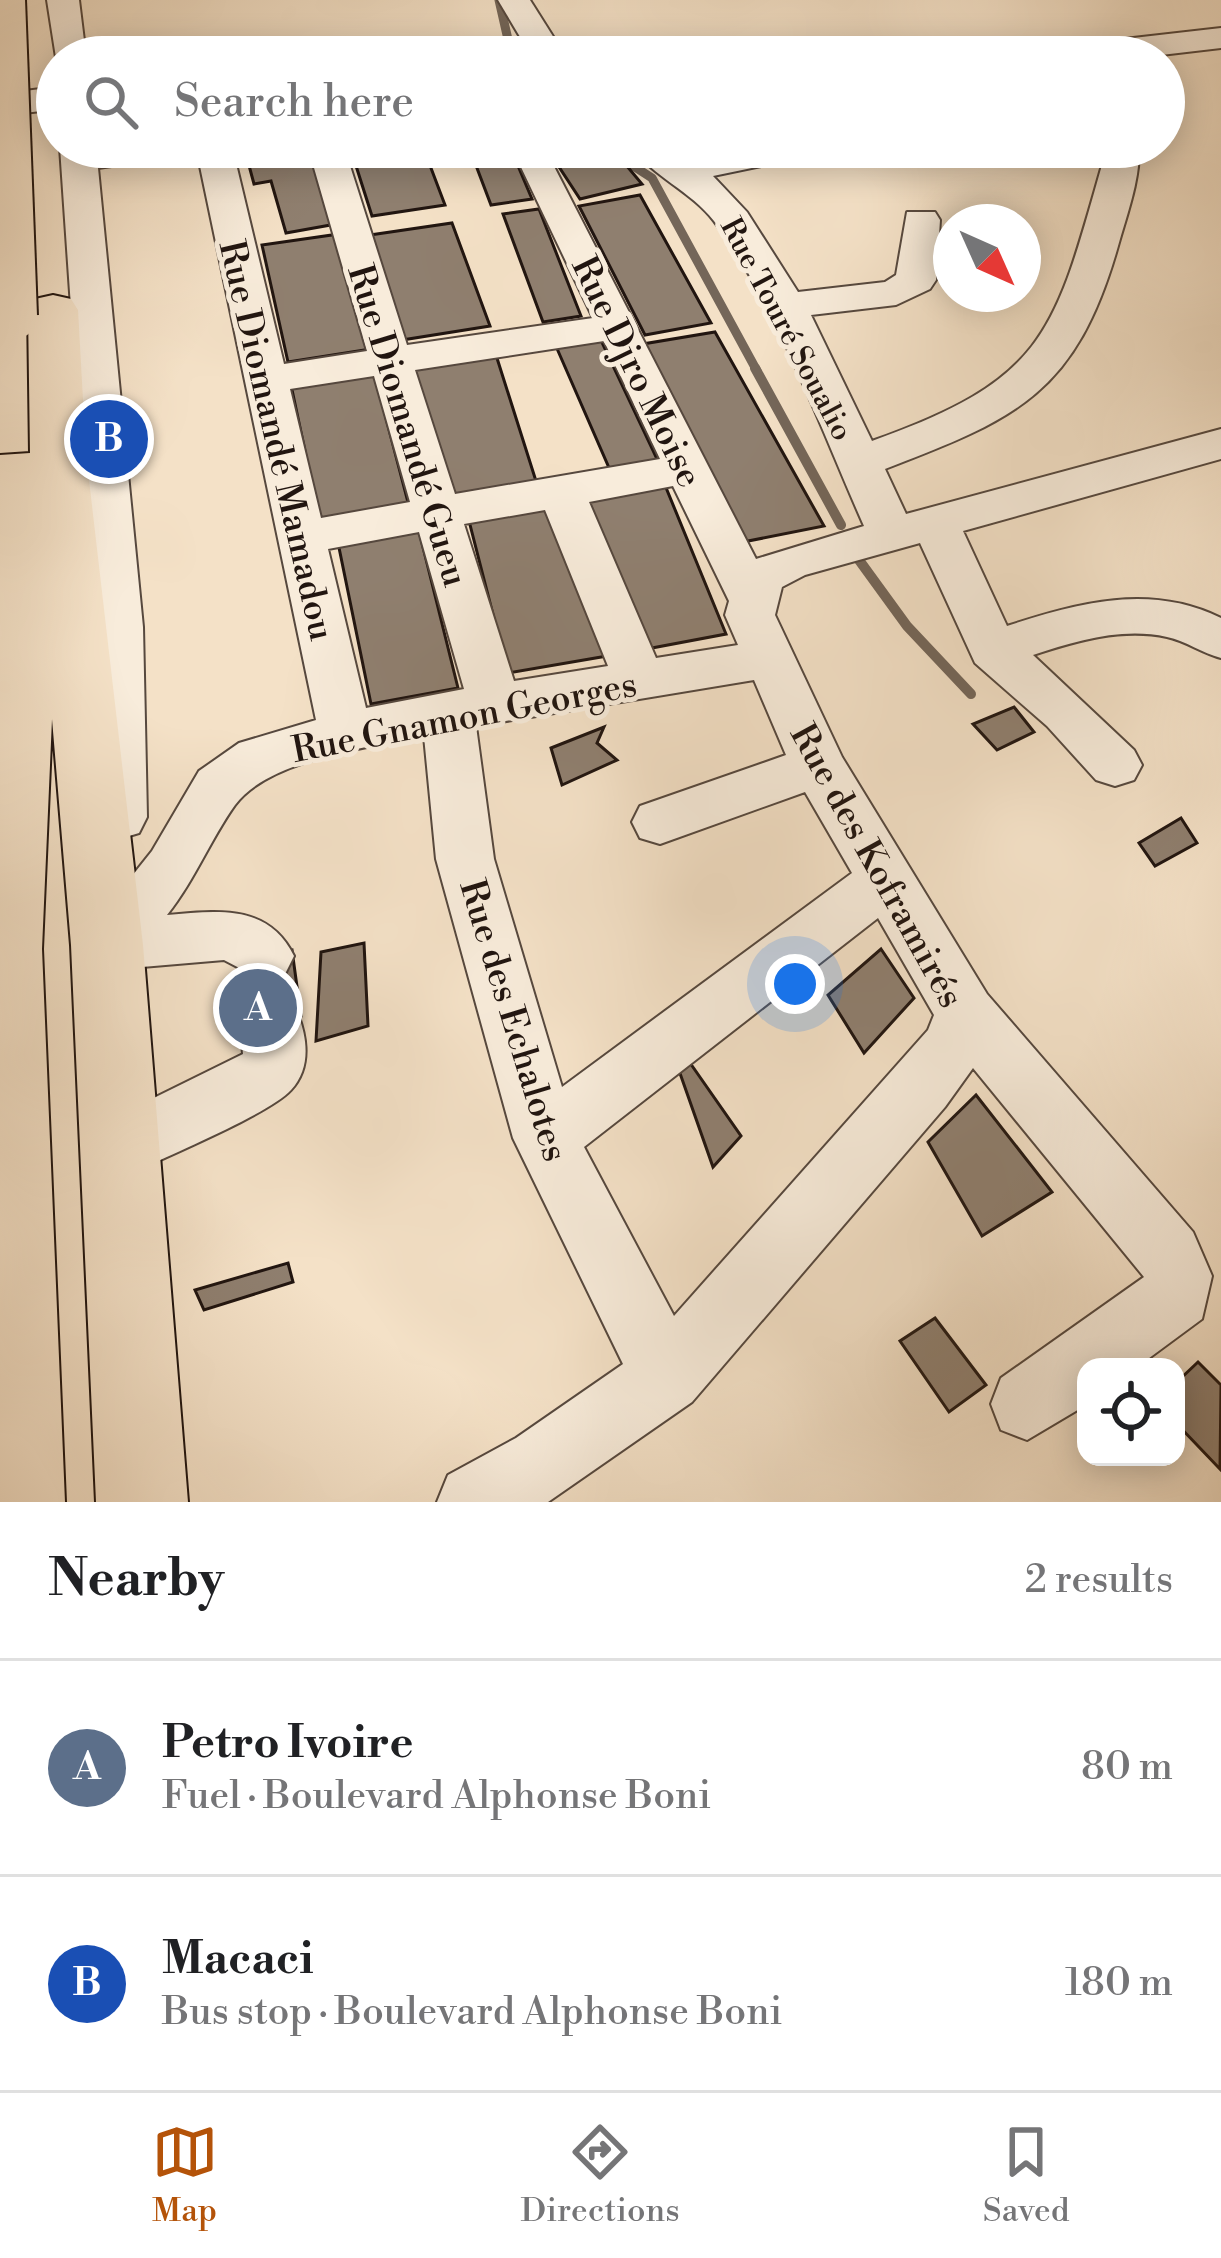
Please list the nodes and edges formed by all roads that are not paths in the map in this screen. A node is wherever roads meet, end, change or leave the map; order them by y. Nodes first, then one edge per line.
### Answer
1 (2, 0) edge
2 (33, 0) edge
3 (63, 0) edge
4 (514, 0) edge
5 (67, 36) edge
6 (536, 36) edge
7 (1221, 38) edge
8 (1185, 42) edge
9 (36, 101) edge
10 (0, 105) edge
11 (80, 168) edge
12 (219, 168) edge
13 (332, 168) edge
14 (539, 168) edge
15 (684, 168) edge
16 (697, 168) edge
17 (1120, 168) edge
18 (687, 170) junction
19 (921, 220) dead end
20 (782, 307) junction
21 (33, 313) junction
22 (614, 327) junction
23 (389, 361) junction
24 (264, 380) junction
25 (1221, 444) edge
26 (858, 463) junction
27 (687, 469) junction
28 (561, 491) junction
29 (434, 514) junction
30 (914, 530) junction
31 (298, 538) junction
32 (751, 597) junction
33 (1221, 640) edge
34 (993, 650) junction
35 (768, 659) junction
36 (640, 680) junction
37 (471, 707) junction
38 (344, 732) junction
39 (818, 765) junction
40 (1115, 765) dead end
41 (660, 822) dead end
42 (885, 880) junction
43 (2, 938) edge
44 (107, 945) junction
45 (264, 956) dead end
46 (965, 1013) junction
47 (271, 1022) dead end
48 (544, 1138) junction
49 (120, 1148) junction
50 (667, 1377) junction
51 (1027, 1404) dead end
52 (19, 1502) edge
53 (142, 1502) edge
54 (475, 1502) edge

1 - 21 main road, bridge
2 - 21 main road
3 - 5 street
4 - 6 street
7 - 8 street
9 - 10 street
11 - 44 street
12 - 24 street, Rue Diomandé Mamadou
13 - 23 street, Rue Diomandé Gueu
14 - 22 street, Rue Djro Moise
15 - 18 street, Rue Touré Soualio
16 - 18 street
17 - 26 street
18 - 20 street, Rue Touré Soualio
19 - 20 street
20 - 26 street, Rue Touré Soualio
21 - 43 main road
21 - 44 main road
22 - 23 street
22 - 27 street, Rue Djro Moise
23 - 24 street
23 - 29 street, Rue Diomandé Gueu
24 - 31 street, Rue Diomandé Mamadou
25 - 30 street
26 - 30 street, Rue Touré Soualio
27 - 28 street
27 - 32 street, Rue Djro Moise
28 - 29 street
28 - 36 street
29 - 31 street
29 - 37 street, Rue Diomandé Gueu
30 - 32 street
30 - 34 street, Rue Touré Soualio
31 - 38 street, Rue Diomandé Mamadou
32 - 35 street, Rue des Koframirés
33 - 34 street
34 - 40 street
35 - 36 street, Rue Gnamon Georges
35 - 39 street, Rue des Koframirés
36 - 37 street, Rue Gnamon Georges
37 - 38 street, Rue Gnamon Georges
37 - 48 street, Rue des Echalotes
38 - 44 street, Rue Gnamon Georges
39 - 41 street
39 - 42 street, Rue des Koframirés
42 - 46 street, Rue des Koframirés
42 - 48 street
43 - 52 main road
44 - 45 street
44 - 49 main road
46 - 50 street, Rue des Koframirés
46 - 51 street
47 - 49 street
48 - 50 street, Rue des Echalotes
49 - 53 main road
50 - 54 street, Rue des Koframirés

